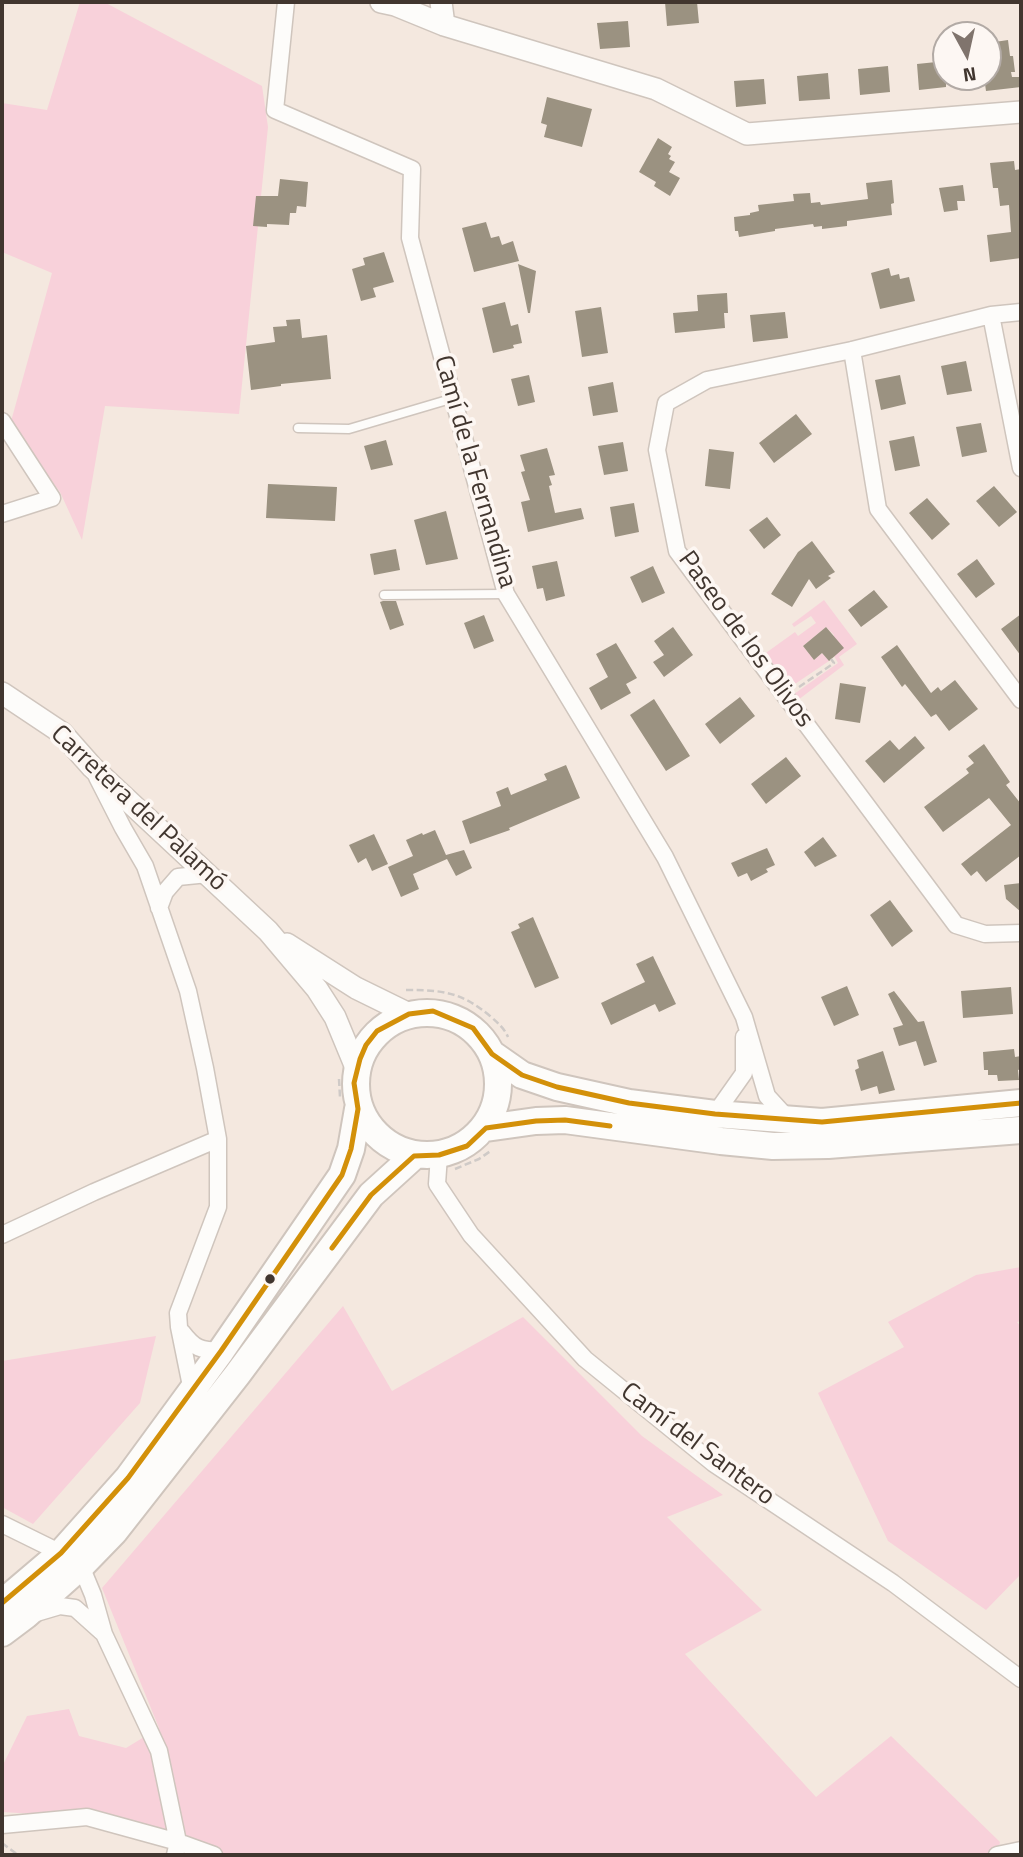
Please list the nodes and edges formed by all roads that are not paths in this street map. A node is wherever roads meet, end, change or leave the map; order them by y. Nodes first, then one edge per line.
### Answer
1 (286, 2) edge
2 (441, 2) edge
3 (390, 3) edge
4 (444, 26) junction
5 (1021, 112) edge
6 (1021, 312) edge
7 (991, 315) junction
8 (852, 350) junction
9 (454, 398) junction
10 (2, 421) edge
11 (298, 428) dead end
12 (1021, 468) edge
13 (2, 514) edge
14 (506, 594) junction
15 (384, 595) dead end
16 (2, 693) edge
17 (1021, 700) edge
18 (92, 767) junction
19 (208, 874) junction
20 (159, 908) junction
21 (268, 931) junction
22 (1021, 933) edge
23 (404, 1002) junction
24 (744, 1017) junction
25 (502, 1049) junction
26 (348, 1072) junction
27 (1021, 1103) edge
28 (349, 1105) junction
29 (715, 1114) junction
30 (789, 1120) junction
31 (1021, 1130) edge
32 (492, 1137) junction
33 (218, 1139) junction
34 (430, 1162) junction
35 (2, 1235) edge
36 (178, 1327) junction
37 (221, 1351) junction
38 (192, 1391) junction
39 (2, 1524) edge
40 (71, 1560) junction
41 (2, 1603) edge
42 (26, 1615) junction
43 (2, 1633) edge
44 (104, 1634) junction
45 (1021, 1679) edge
46 (2, 1825) edge
47 (176, 1849) edge
48 (1021, 1850) edge
49 (214, 1855) edge
50 (997, 1855) edge

1 - 9 street, Camí de la Fernandina
2 - 4 street
3 - 4 street
4 - 5 street
6 - 7 street, Paseo de los Olivos
7 - 8 street, Paseo de los Olivos
7 - 12 street
8 - 17 street
8 - 22 street, Paseo de los Olivos
9 - 11 lane
9 - 14 street, Camí de la Fernandina
10 - 13 street
14 - 15 lane
14 - 24 street, Camí de la Fernandina
16 - 18 street, Carretera del Palamó
18 - 19 street, Carretera del Palamó
18 - 20 street
19 - 20 street
19 - 21 street, Carretera del Palamó
20 - 33 street
21 - 23 street, Carretera del Palamó
21 - 26 street, Carretera del Palamó
23 - 25 main road
23 - 26 main road
24 - 29 street
24 - 30 street, Camí de la Fernandina
25 - 29 main road
25 - 32 main road
26 - 28 main road
27 - 30 main road
28 - 34 main road
28 - 37 main road
29 - 30 main road
31 - 32 main road
32 - 34 main road
33 - 35 street
33 - 36 street
34 - 40 main road
34 - 45 street, Camí del Santero
36 - 37 street
36 - 38 street
37 - 38 main road
38 - 40 main road
39 - 40 street
40 - 41 main road
40 - 42 main road
40 - 44 street
42 - 43 main road
42 - 44 street
44 - 47 street
46 - 47 street
47 - 49 street
48 - 50 street

